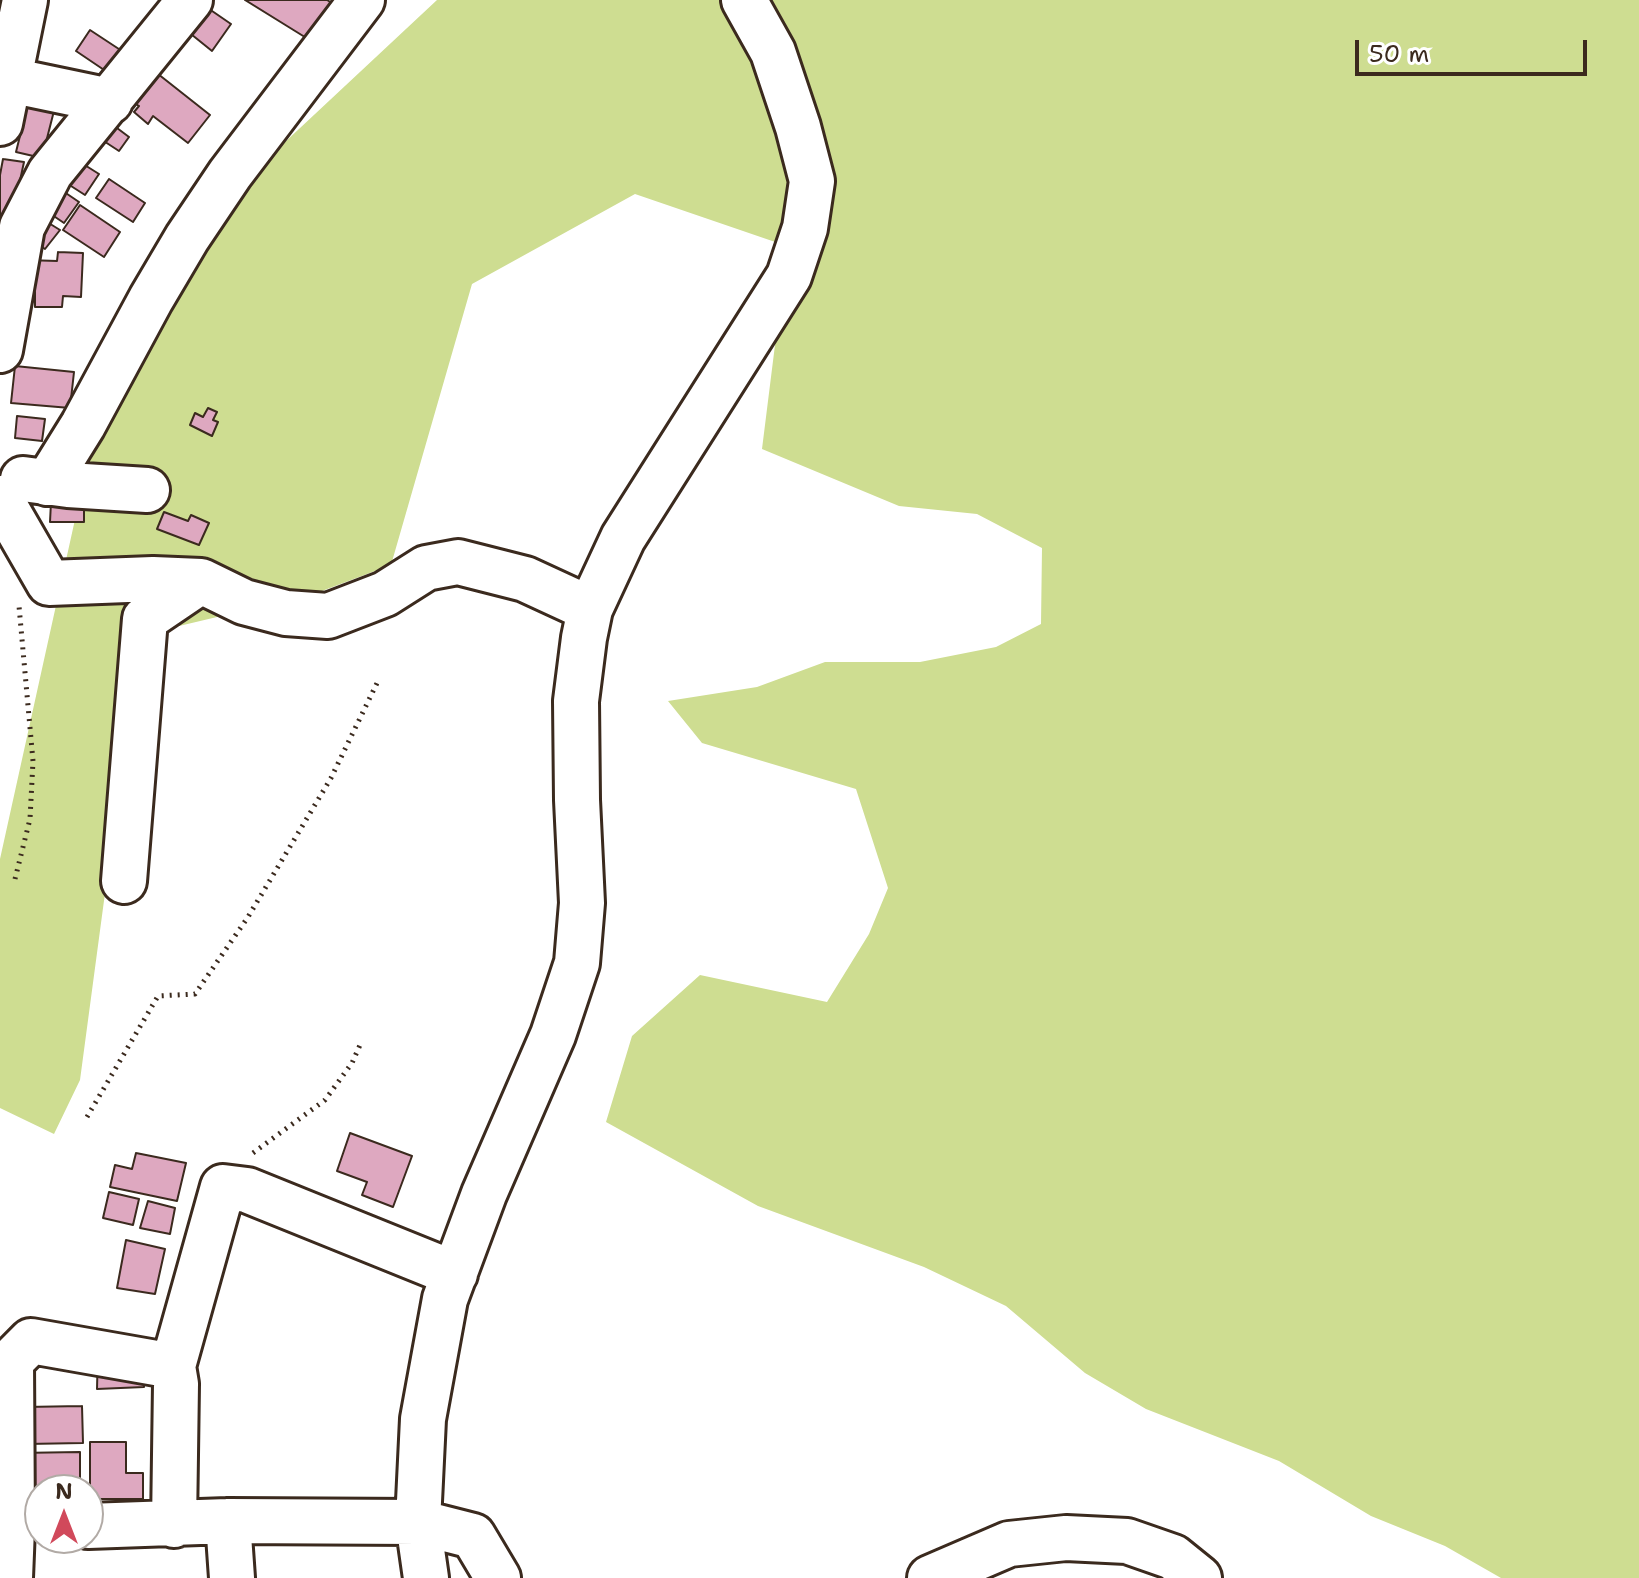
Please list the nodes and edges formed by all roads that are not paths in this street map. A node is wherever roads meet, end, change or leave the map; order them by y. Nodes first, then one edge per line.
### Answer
1 (25, 0) edge
2 (190, 0) edge
3 (362, 0) edge
4 (744, 0) edge
5 (5, 79) edge
6 (110, 101) junction
7 (0, 123) edge
8 (0, 350) edge
9 (0, 471) edge
10 (47, 483) junction
11 (147, 490) dead end
12 (0, 498) edge
13 (201, 581) junction
14 (590, 609) junction
15 (124, 881) dead end
16 (455, 1274) junction
17 (173, 1366) junction
18 (24, 1506) edge
19 (228, 1521) junction
20 (418, 1522) junction
21 (174, 1525) junction
22 (104, 1526) edge
23 (24, 1534) edge
24 (10, 1578) edge
25 (232, 1578) edge
26 (426, 1578) edge
27 (498, 1578) edge
28 (930, 1578) edge
29 (1199, 1578) edge

1 - 5 street
2 - 6 street
3 - 10 street
4 - 14 street
5 - 6 street
5 - 7 street
6 - 8 street
9 - 10 street
10 - 11 street
12 - 13 street
13 - 14 street
13 - 15 street
14 - 16 street
16 - 17 street
16 - 20 street
17 - 18 street
17 - 21 street
19 - 20 street
19 - 21 street
19 - 25 street
20 - 26 street
20 - 27 street
21 - 22 street
23 - 24 street
28 - 29 street

